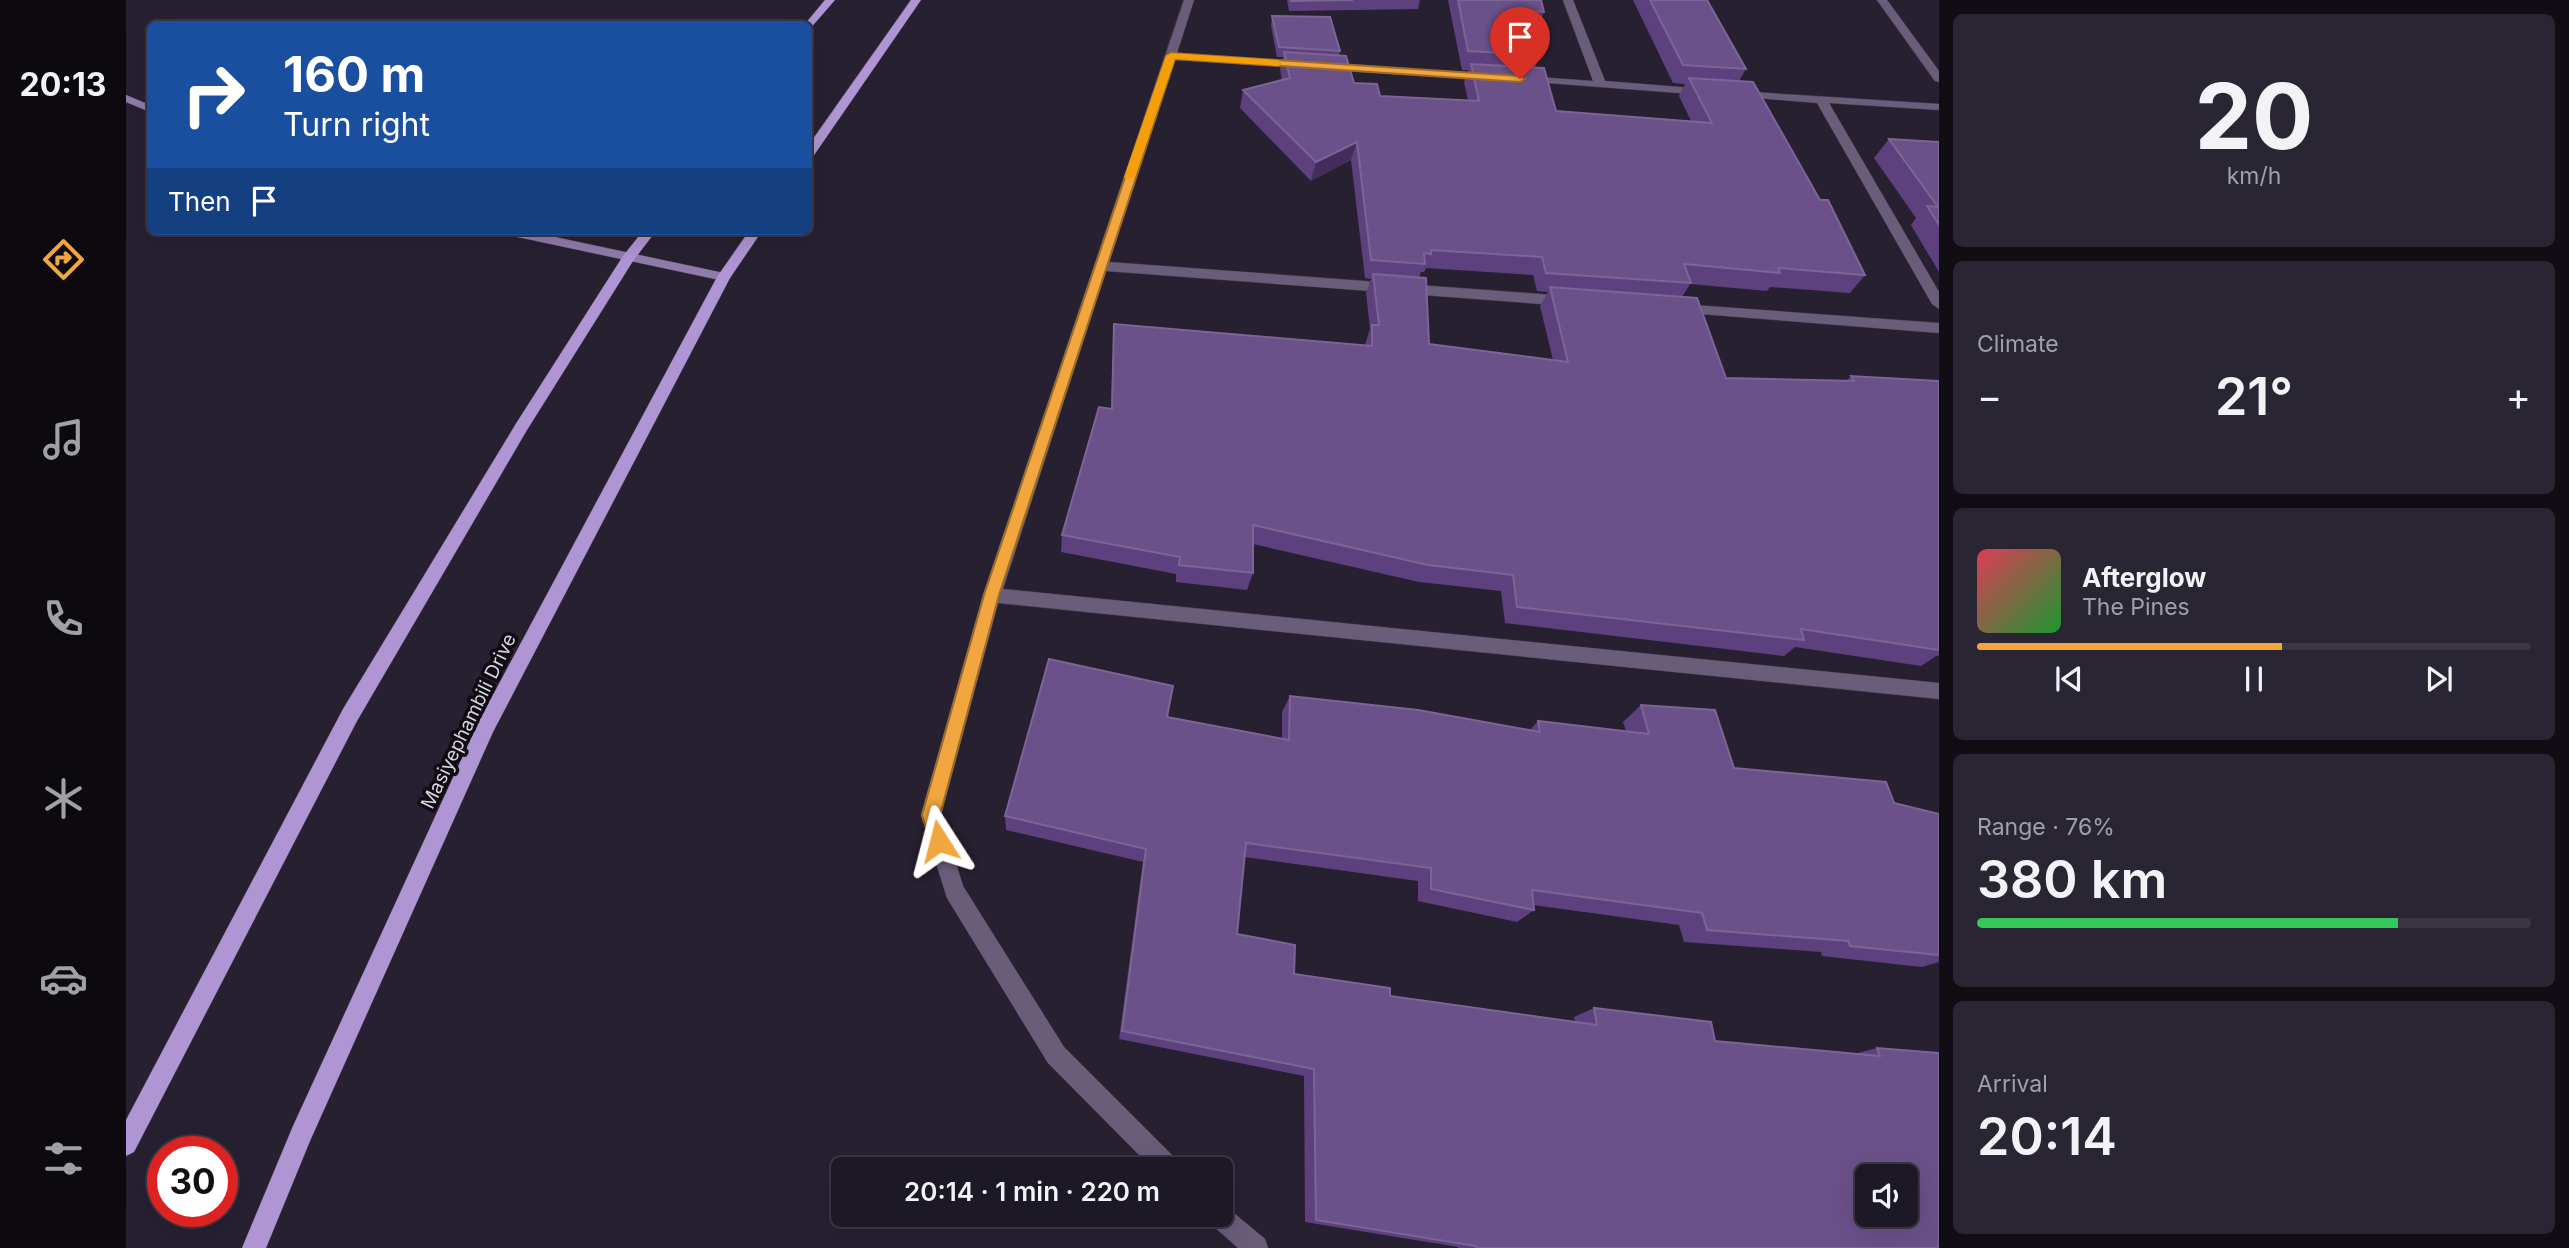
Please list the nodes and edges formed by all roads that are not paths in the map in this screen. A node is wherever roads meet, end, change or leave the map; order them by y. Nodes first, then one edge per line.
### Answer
1 (830, 0) edge
2 (916, 0) edge
3 (1189, 0) edge
4 (1568, 0) edge
5 (1882, 0) edge
6 (812, 23) edge
7 (1171, 56) junction
8 (1503, 78) edge
9 (1517, 79) edge
10 (1939, 79) edge
11 (1600, 84) junction
12 (126, 98) edge
13 (1821, 100) junction
14 (1939, 107) edge
15 (147, 108) edge
16 (812, 149) edge
17 (525, 235) edge
18 (647, 235) edge
19 (753, 235) edge
20 (628, 259) junction
21 (1100, 266) junction
22 (724, 277) junction
23 (1581, 302) edge
24 (1939, 304) edge
25 (1664, 308) edge
26 (1939, 328) edge
27 (992, 595) junction
28 (1939, 691) edge
29 (126, 1144) edge
30 (1158, 1157) edge
31 (1233, 1227) edge
32 (254, 1248) edge
33 (1256, 1248) edge

1 - 6 main road
2 - 16 main road
3 - 7 street
4 - 11 street
5 - 10 street
7 - 8 street
7 - 21 street
9 - 11 street
11 - 13 street
12 - 15 street
13 - 14 street
13 - 24 street
17 - 20 street
18 - 20 main road
19 - 22 main road, Masiyephambili Drive
20 - 22 street
20 - 29 main road
21 - 23 street
21 - 27 street
22 - 32 main road, Masiyephambili Drive
25 - 26 street
27 - 28 street
27 - 30 street
31 - 33 street

